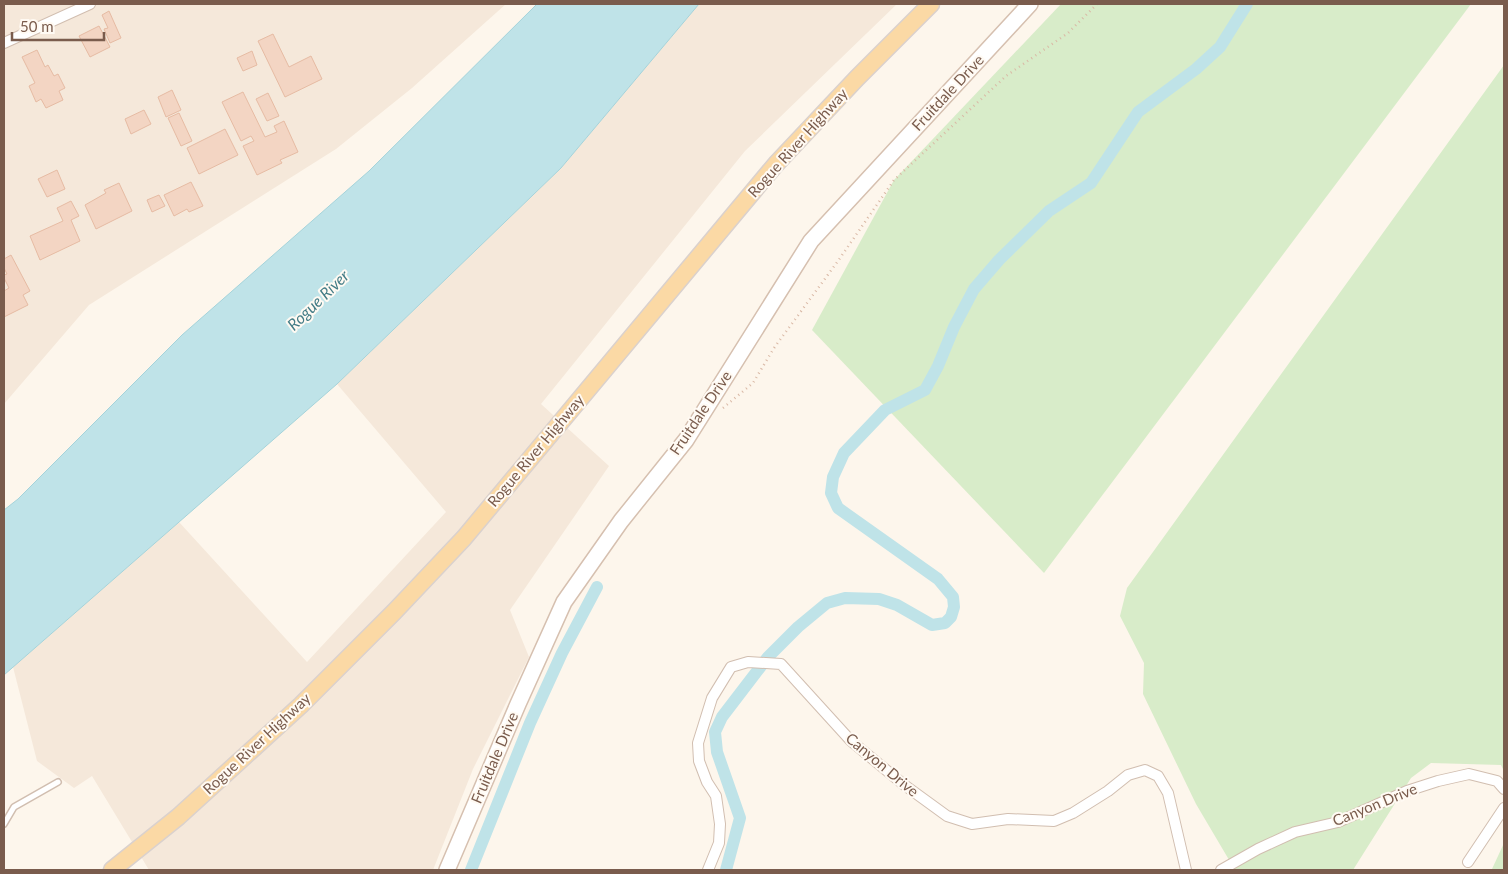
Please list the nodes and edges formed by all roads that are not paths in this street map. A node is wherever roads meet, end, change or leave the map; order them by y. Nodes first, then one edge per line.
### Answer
1 (90, 4) edge
2 (931, 4) edge
3 (1030, 4) edge
4 (4, 43) edge
5 (58, 782) dead end
6 (1504, 789) edge
7 (1504, 808) edge
8 (4, 824) edge
9 (1468, 862) dead end
10 (112, 870) edge
11 (447, 870) edge
12 (708, 870) edge
13 (1186, 870) edge
14 (1221, 870) edge

1 - 4 street
2 - 10 main road, Rogue River Highway
3 - 11 street, Fruitdale Drive
5 - 8 lane
6 - 14 street, Canyon Drive
7 - 9 street
12 - 13 street, Canyon Drive

